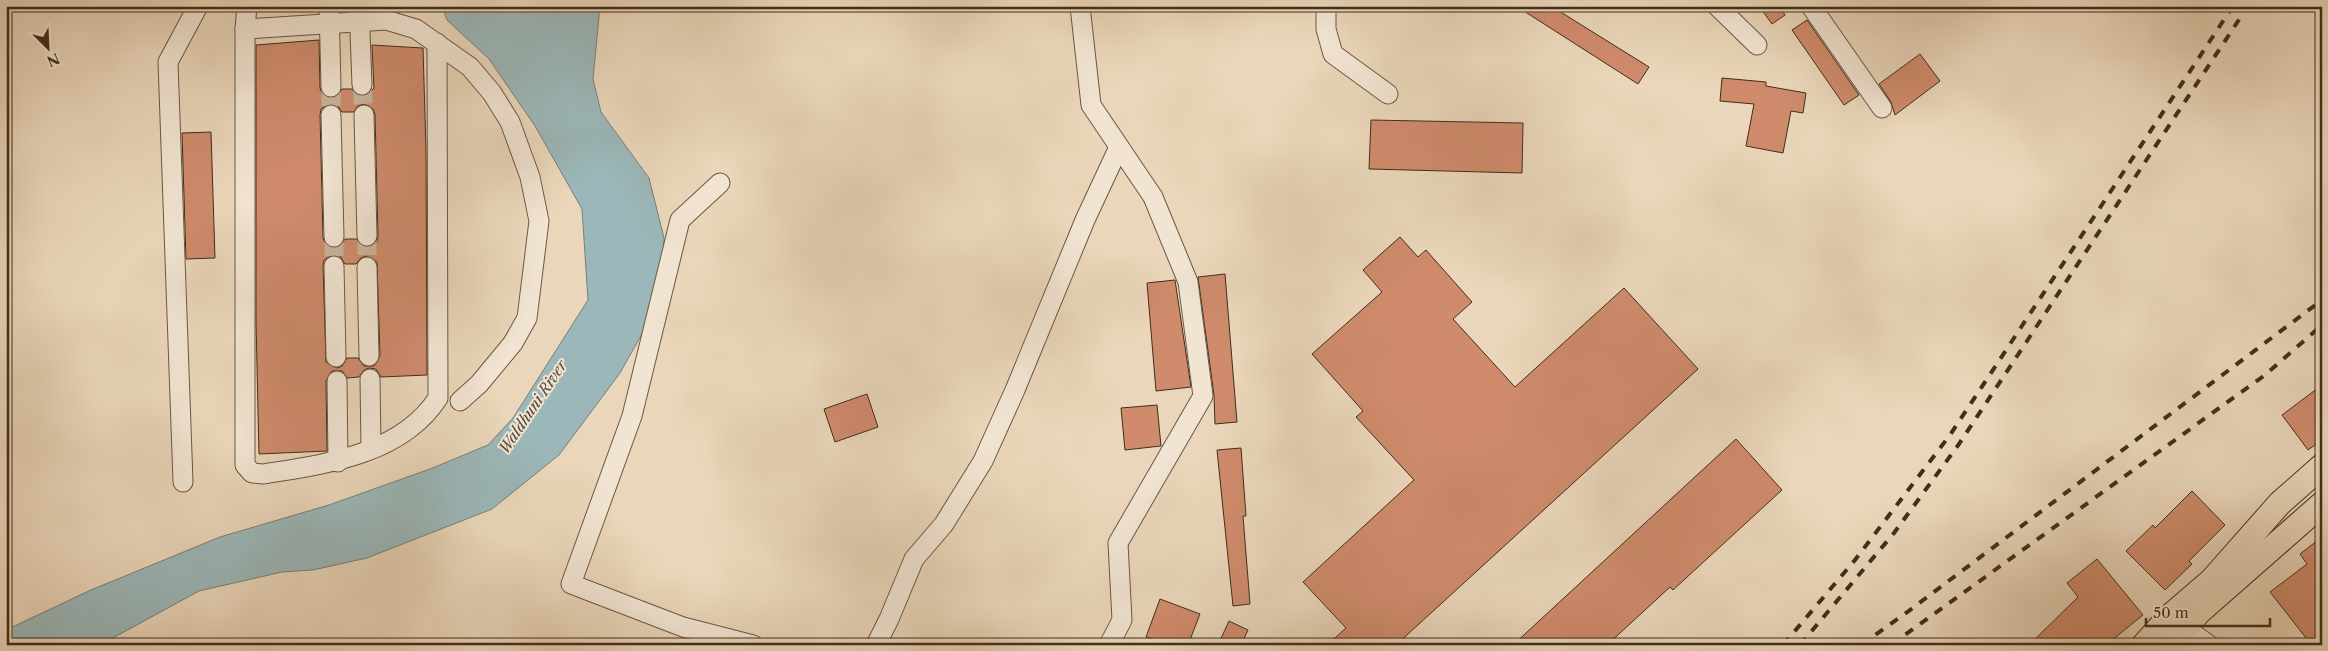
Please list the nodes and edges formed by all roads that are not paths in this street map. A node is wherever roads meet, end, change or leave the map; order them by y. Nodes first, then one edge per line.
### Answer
1 (198, 6) edge
2 (247, 6) edge
3 (1080, 6) edge
4 (1326, 6) edge
5 (1717, 6) edge
6 (1811, 6) edge
7 (386, 13) edge
8 (360, 14) edge
9 (330, 15) edge
10 (245, 29) junction
11 (437, 43) junction
12 (1757, 45) dead end
13 (362, 85) tunnel mouth
14 (331, 87) tunnel mouth
15 (1388, 94) dead end
16 (1882, 108) dead end
17 (364, 115) tunnel mouth
18 (332, 116) tunnel mouth
19 (1119, 147) junction
20 (720, 183) dead end
21 (367, 236) tunnel mouth
22 (334, 237) tunnel mouth
23 (334, 266) tunnel mouth
24 (367, 267) tunnel mouth
25 (369, 356) dead end
26 (336, 357) dead end
27 (370, 379) dead end
28 (337, 381) dead end
29 (460, 401) dead end
30 (371, 448) junction
31 (338, 462) junction
32 (2322, 466) edge
33 (183, 482) dead end
34 (2322, 504) edge
35 (2175, 630) edge
36 (753, 645) edge
37 (876, 645) edge
38 (1109, 645) edge
39 (2144, 645) edge
40 (2209, 645) edge

1 - 33 street
2 - 10 street
3 - 19 street
4 - 15 street
5 - 12 street
6 - 16 street
7 - 8 street
7 - 11 street
8 - 9 street
8 - 13 street
9 - 10 street
9 - 14 street
10 - 31 street
11 - 29 street
11 - 30 street
17 - 21 street
18 - 22 street
19 - 37 street
19 - 38 street
20 - 36 street
23 - 26 street
24 - 25 street
27 - 30 street
28 - 31 street
30 - 31 street
32 - 35 main road
34 - 35 main road
35 - 39 main road
35 - 40 street

